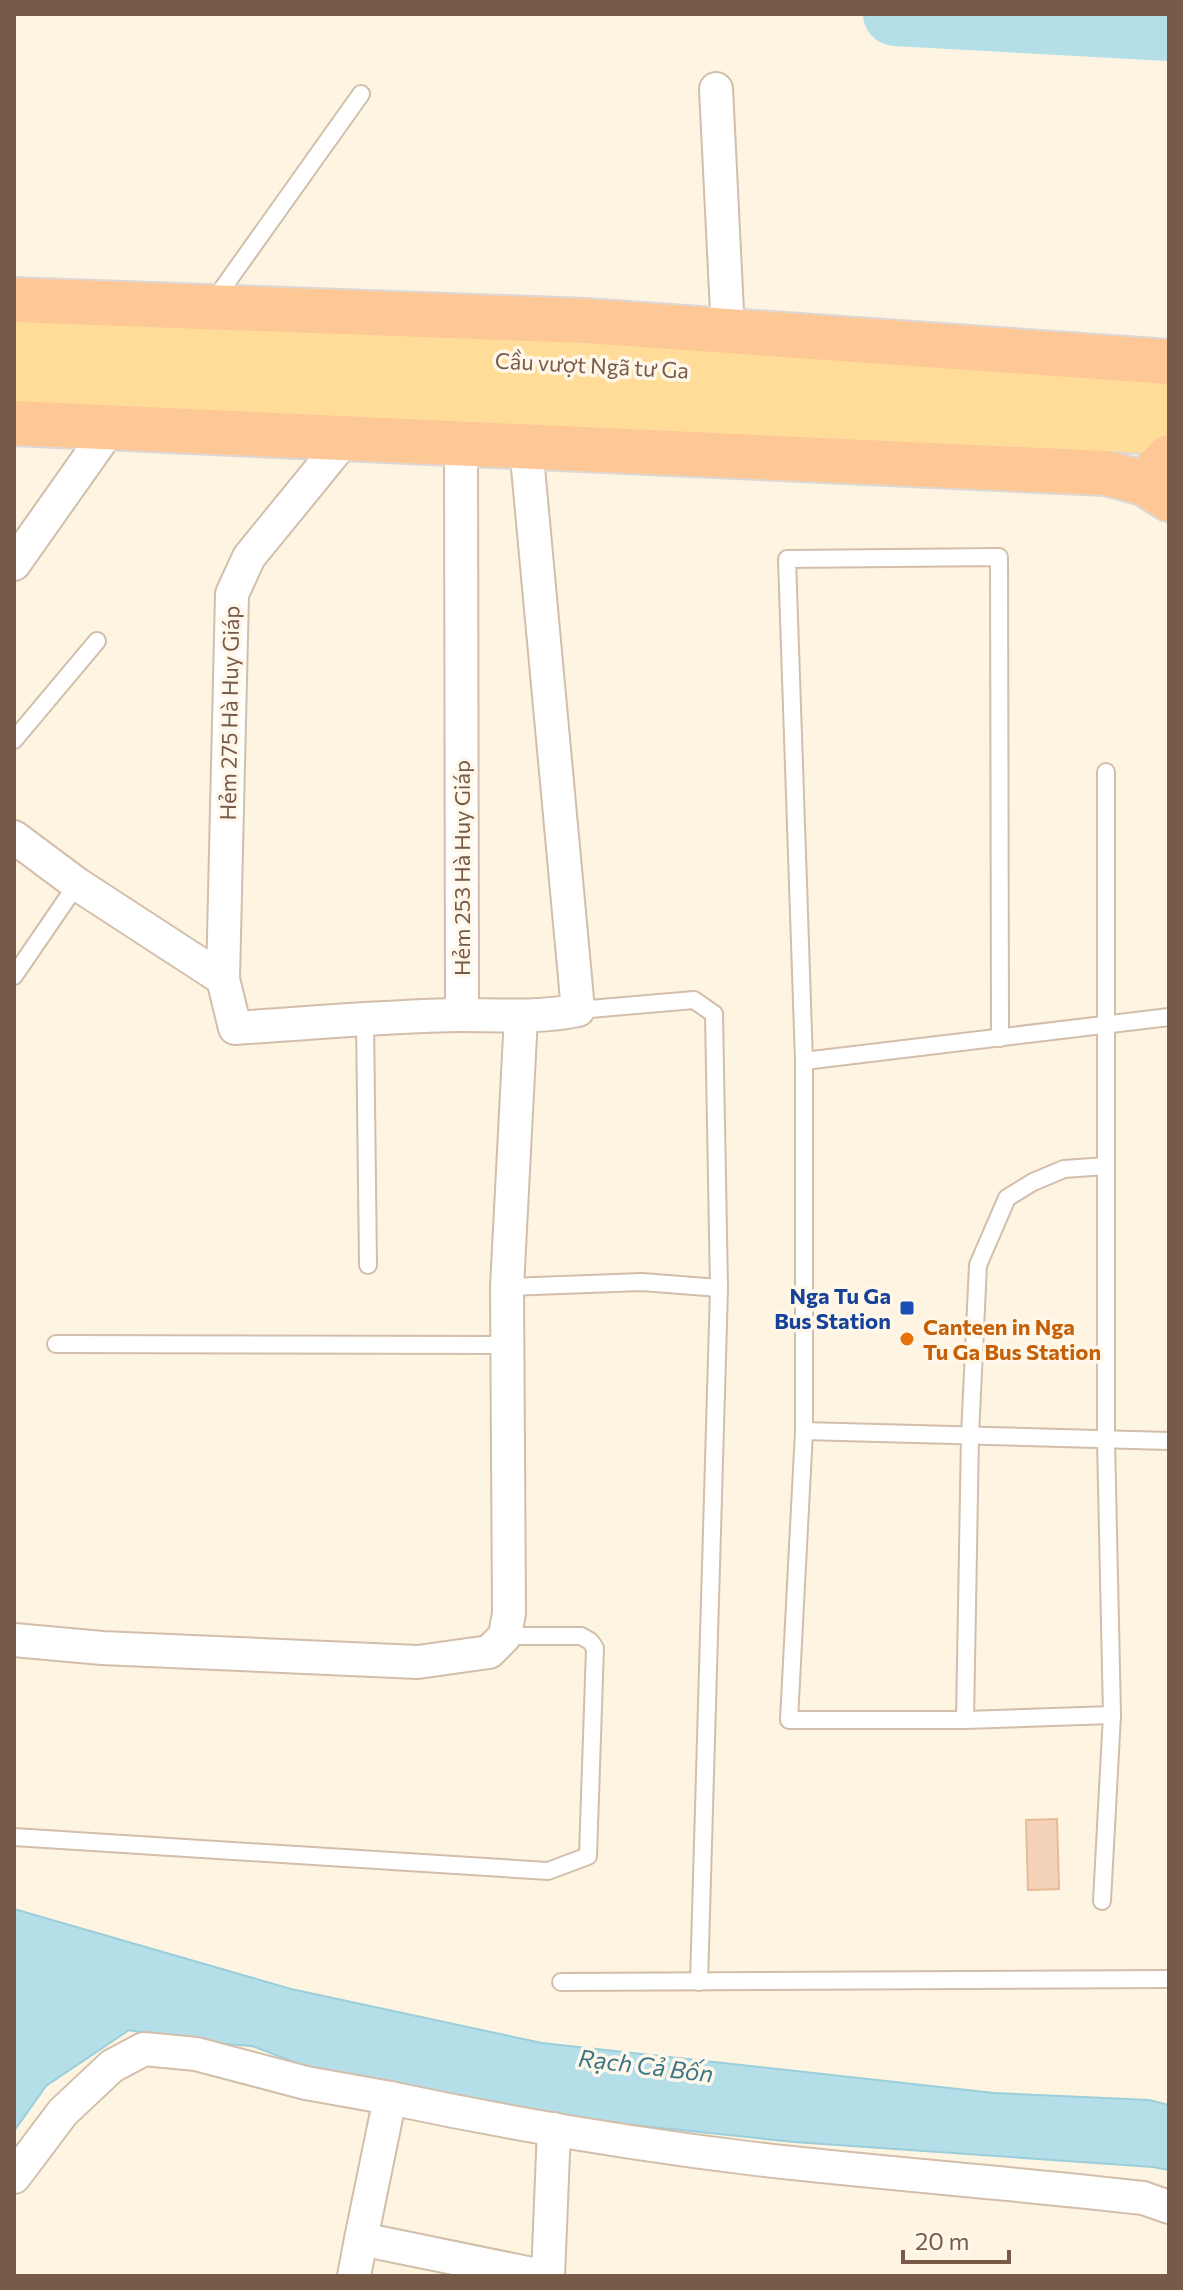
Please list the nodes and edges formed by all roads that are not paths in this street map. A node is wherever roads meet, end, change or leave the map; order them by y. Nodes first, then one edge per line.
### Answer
1 (716, 89) dead end
2 (361, 94) dead end
3 (14, 300) edge
4 (210, 307) junction
5 (728, 332) junction
6 (14, 338) edge
7 (1167, 374) edge
8 (14, 381) edge
9 (14, 423) edge
10 (110, 428) junction
11 (1169, 432) edge
12 (346, 438) junction
13 (461, 443) junction
14 (526, 446) junction
15 (1161, 480) edge
16 (14, 564) edge
17 (97, 641) dead end
18 (14, 740) edge
19 (1106, 772) dead end
20 (14, 837) edge
21 (77, 884) junction
22 (14, 976) edge
23 (223, 979) junction
24 (578, 1010) junction
25 (462, 1015) junction
26 (521, 1016) junction
27 (1169, 1017) edge
28 (365, 1020) junction
29 (1105, 1025) junction
30 (1000, 1038) junction
31 (804, 1061) junction
32 (1106, 1166) junction
33 (368, 1265) dead end
34 (507, 1287) junction
35 (719, 1288) junction
36 (56, 1344) dead end
37 (507, 1345) junction
38 (804, 1431) junction
39 (970, 1436) junction
40 (1106, 1440) junction
41 (1169, 1441) edge
42 (505, 1636) junction
43 (14, 1640) edge
44 (1112, 1715) junction
45 (965, 1720) junction
46 (14, 1837) edge
47 (1102, 1901) dead end
48 (1169, 1979) edge
49 (561, 1982) dead end
50 (699, 1982) junction
51 (390, 2098) junction
52 (554, 2129) junction
53 (14, 2177) edge
54 (1169, 2207) edge
55 (361, 2239) junction
56 (354, 2276) edge
57 (545, 2276) edge

1 - 5 street
2 - 4 lane
3 - 4 highway
4 - 5 highway
5 - 7 highway
6 - 7 main road, Cầu vượt Ngã tư Ga
8 - 11 main road, Cầu vượt Ngã tư Ga
9 - 10 highway
10 - 12 highway
10 - 16 street
12 - 13 highway
12 - 23 street, Hẻm 275 Hà Huy Giáp
13 - 14 highway
13 - 25 street, Hẻm 253 Hà Huy Giáp
14 - 15 highway
14 - 24 street
17 - 18 lane
19 - 29 lane
20 - 21 street
21 - 22 lane
21 - 23 street
23 - 28 street
24 - 26 street
24 - 35 lane
25 - 26 street
25 - 28 street
26 - 34 street
27 - 29 lane
28 - 33 lane
29 - 30 lane
29 - 32 lane
30 - 31 lane
30 - 31 lane
31 - 38 lane
32 - 39 lane
32 - 40 lane
34 - 35 lane
34 - 37 street
35 - 50 lane
36 - 37 lane
37 - 42 street
38 - 39 lane
38 - 45 lane
39 - 40 lane
39 - 45 lane
40 - 41 lane
40 - 44 lane
42 - 43 street
42 - 46 lane
44 - 45 lane
44 - 47 lane
48 - 50 lane
49 - 50 lane
51 - 52 street
51 - 53 street
51 - 55 street
52 - 54 street
52 - 57 street
55 - 56 street
55 - 57 street

